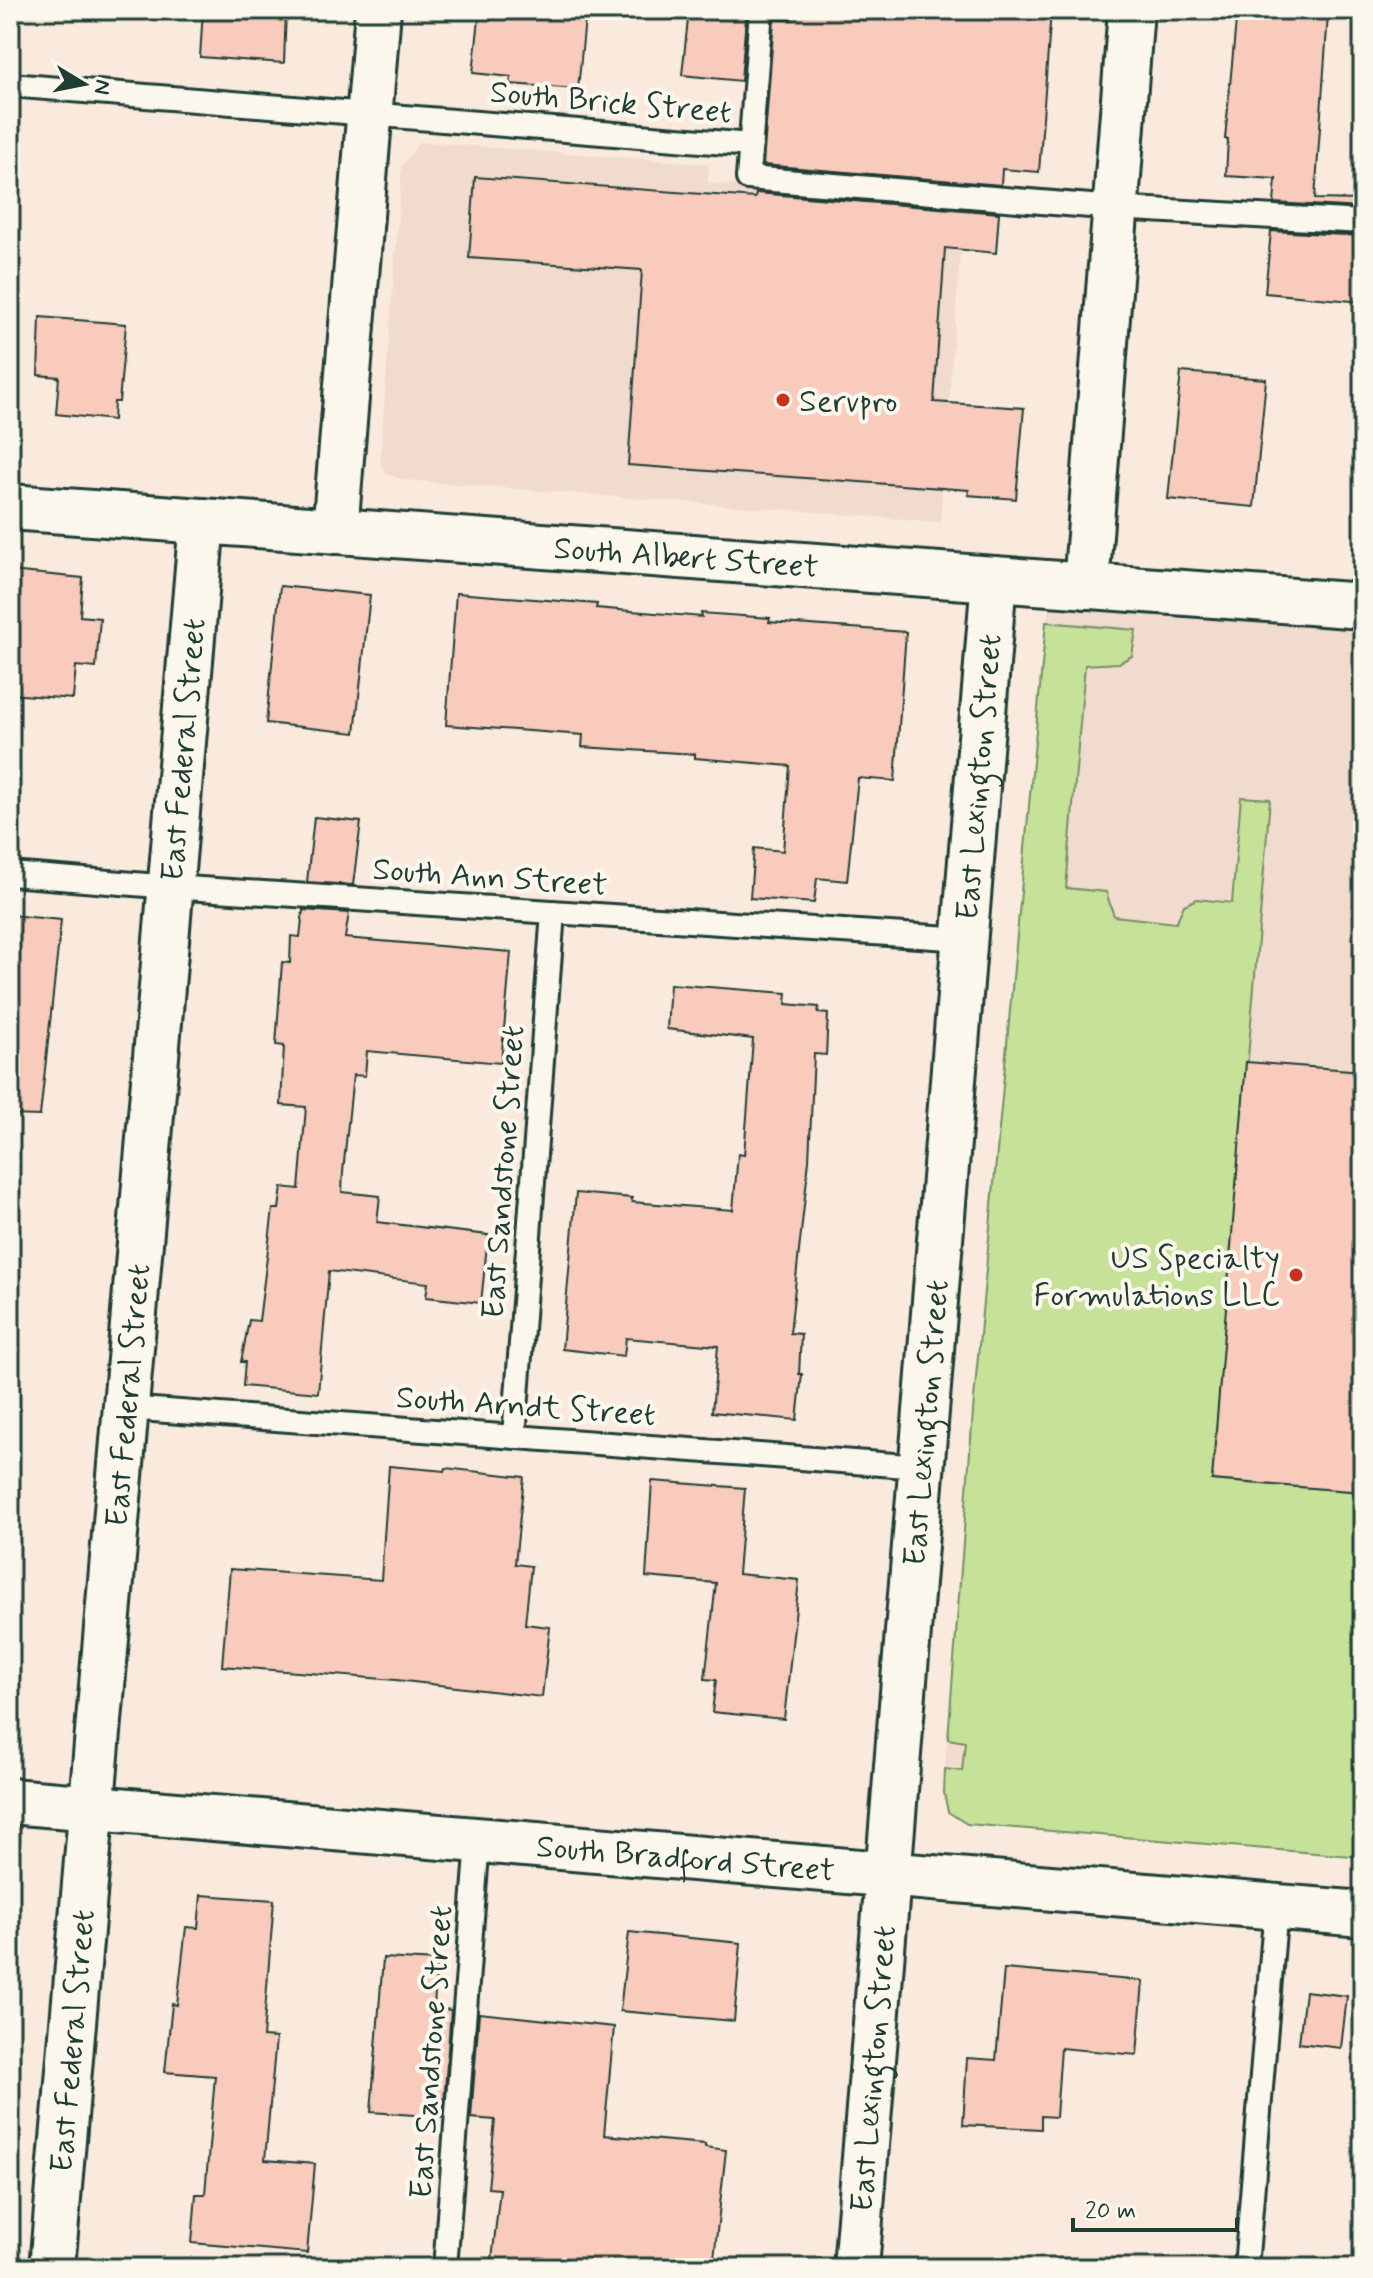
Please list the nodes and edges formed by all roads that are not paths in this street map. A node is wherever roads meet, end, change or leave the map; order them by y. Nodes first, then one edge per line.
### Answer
1 (378, 10) edge
2 (761, 10) edge
3 (1131, 10) edge
4 (10, 85) edge
5 (369, 114) junction
6 (751, 145) junction
7 (1115, 208) junction
8 (1363, 222) edge
9 (10, 507) edge
10 (202, 521) junction
11 (335, 531) junction
12 (994, 579) junction
13 (1086, 586) junction
14 (1363, 606) edge
15 (10, 874) edge
16 (171, 887) junction
17 (553, 912) junction
18 (965, 939) junction
19 (126, 1408) junction
20 (514, 1437) junction
21 (921, 1467) junction
22 (10, 1801) edge
23 (91, 1809) junction
24 (478, 1841) junction
25 (887, 1873) junction
26 (1276, 1907) junction
27 (1363, 1914) edge
28 (52, 2268) edge
29 (445, 2268) edge
30 (856, 2268) edge
31 (1246, 2268) edge

1 - 5 street
2 - 6 lane
3 - 7 street
4 - 5 lane, South Brick Street
5 - 6 lane, South Brick Street
5 - 11 street
6 - 7 lane, South Brick Street
7 - 8 lane, South Brick Street
7 - 13 street
9 - 10 street, South Albert Street
10 - 11 street, South Albert Street
10 - 16 street, East Federal Street
11 - 12 street, South Albert Street
12 - 13 street, South Albert Street
12 - 18 street, East Lexington Street
13 - 14 street, South Albert Street
15 - 16 lane, South Ann Street
16 - 17 lane, South Ann Street
16 - 19 street, East Federal Street
17 - 18 lane, South Ann Street
17 - 20 lane, East Sandstone Street
18 - 21 street, East Lexington Street
19 - 20 lane, South Arndt Street
19 - 23 street, East Federal Street
20 - 21 lane, South Arndt Street
21 - 25 street, East Lexington Street
22 - 23 street, South Bradford Street
23 - 24 street, South Bradford Street
23 - 28 street, East Federal Street
24 - 25 street, South Bradford Street
24 - 29 lane, East Sandstone Street
25 - 26 street, South Bradford Street
25 - 30 street, East Lexington Street
26 - 27 street, South Bradford Street
26 - 31 lane

